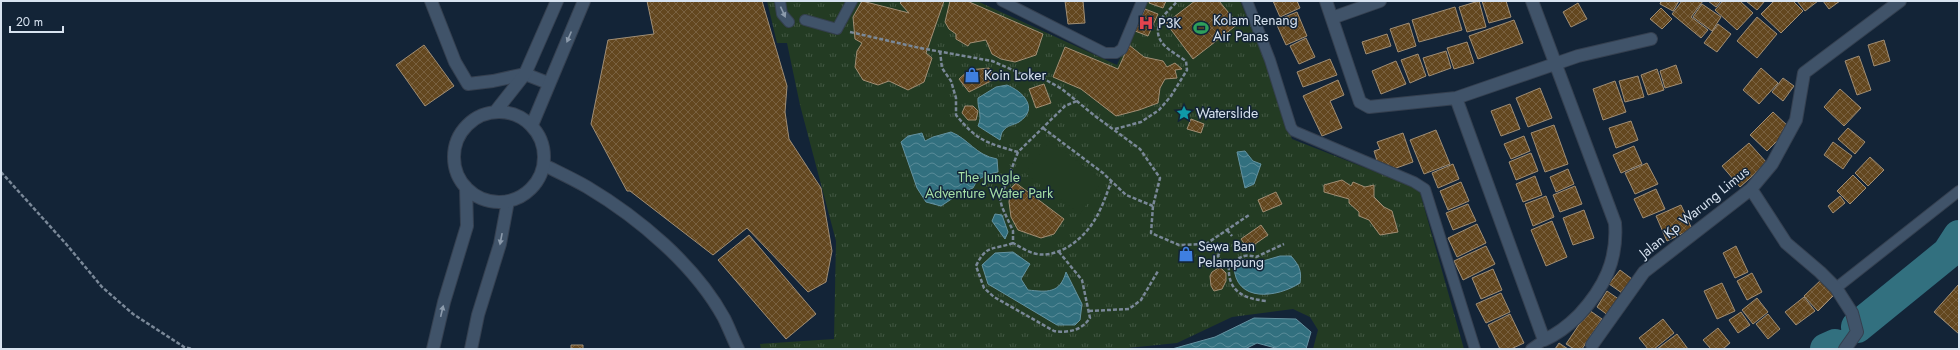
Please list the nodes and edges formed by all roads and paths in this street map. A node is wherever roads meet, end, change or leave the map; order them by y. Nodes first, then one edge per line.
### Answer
1 (431, 1) edge
2 (558, 1) edge
3 (584, 1) edge
4 (780, 1) edge
5 (852, 1) edge
6 (1002, 1) edge
7 (1142, 1) edge
8 (1177, 1) edge
9 (1247, 1) edge
10 (1326, 1) edge
11 (1380, 1) edge
12 (1532, 1) edge
13 (1900, 1) edge
14 (1332, 18) junction
15 (805, 20) dead end
16 (789, 22) dead end
17 (837, 29) junction
18 (1651, 39) dead end
19 (940, 51) junction
20 (1555, 63) junction
21 (525, 74) junction
22 (548, 84) junction
23 (1456, 98) junction
24 (1077, 102) junction
25 (495, 112) junction
26 (532, 125) junction
27 (1043, 128) junction
28 (1115, 129) junction
29 (1018, 152) junction
30 (544, 165) junction
31 (1, 172) edge
32 (1111, 182) junction
33 (466, 187) junction
34 (1751, 189) junction
35 (1959, 191) edge
36 (508, 201) junction
37 (1153, 206) junction
38 (1249, 215) dead end
39 (1227, 230) junction
40 (1232, 236) dead end
41 (1013, 243) junction
42 (1284, 244) dead end
43 (1221, 248) dead end
44 (1059, 252) junction
45 (1229, 266) junction
46 (1158, 271) dead end
47 (1836, 288) junction
48 (1267, 301) dead end
49 (1089, 310) junction
50 (1544, 340) junction
51 (1592, 345) dead end
52 (192, 349) edge
53 (433, 349) edge
54 (472, 349) edge
55 (738, 349) edge
56 (1474, 349) edge
57 (1531, 349) edge
58 (1845, 349) edge

1 - 21 street
2 - 21 street
3 -> 22 street
4 -> 16 lane
5 - 17 lane
6 - 7 lane
8 - 28 path
9 - 56 lane
10 - 14 street
11 - 14 street
12 - 20 street
13 - 34 street, Jalan Kp Warung Limus
14 - 23 street
15 - 17 lane
17 - 19 path
18 - 20 street
19 - 24 path
19 - 29 path
20 - 23 street
20 - 50 street
21 - 22 street
21 - 25 street
22 - 26 street
23 - 50 street
24 - 27 path
24 - 28 path
25 - 26 street
25 - 33 street
26 - 30 street
27 - 29 path
27 - 32 path
28 - 37 path
29 - 41 path
30 - 36 street
30 - 55 street
31 - 52 path
32 - 37 path
32 - 44 path
33 - 36 street
53 -> 33 street
34 - 47 street
34 - 51 street, Jalan Kp Warung Limus
35 - 47 lane
36 -> 54 street
37 - 39 path
38 - 39 path
39 - 40 path
41 - 44 path
41 - 49 path
42 - 45 path
43 - 45 path
44 - 49 path
45 - 48 path
46 - 49 path
47 - 58 street
50 - 57 lane

